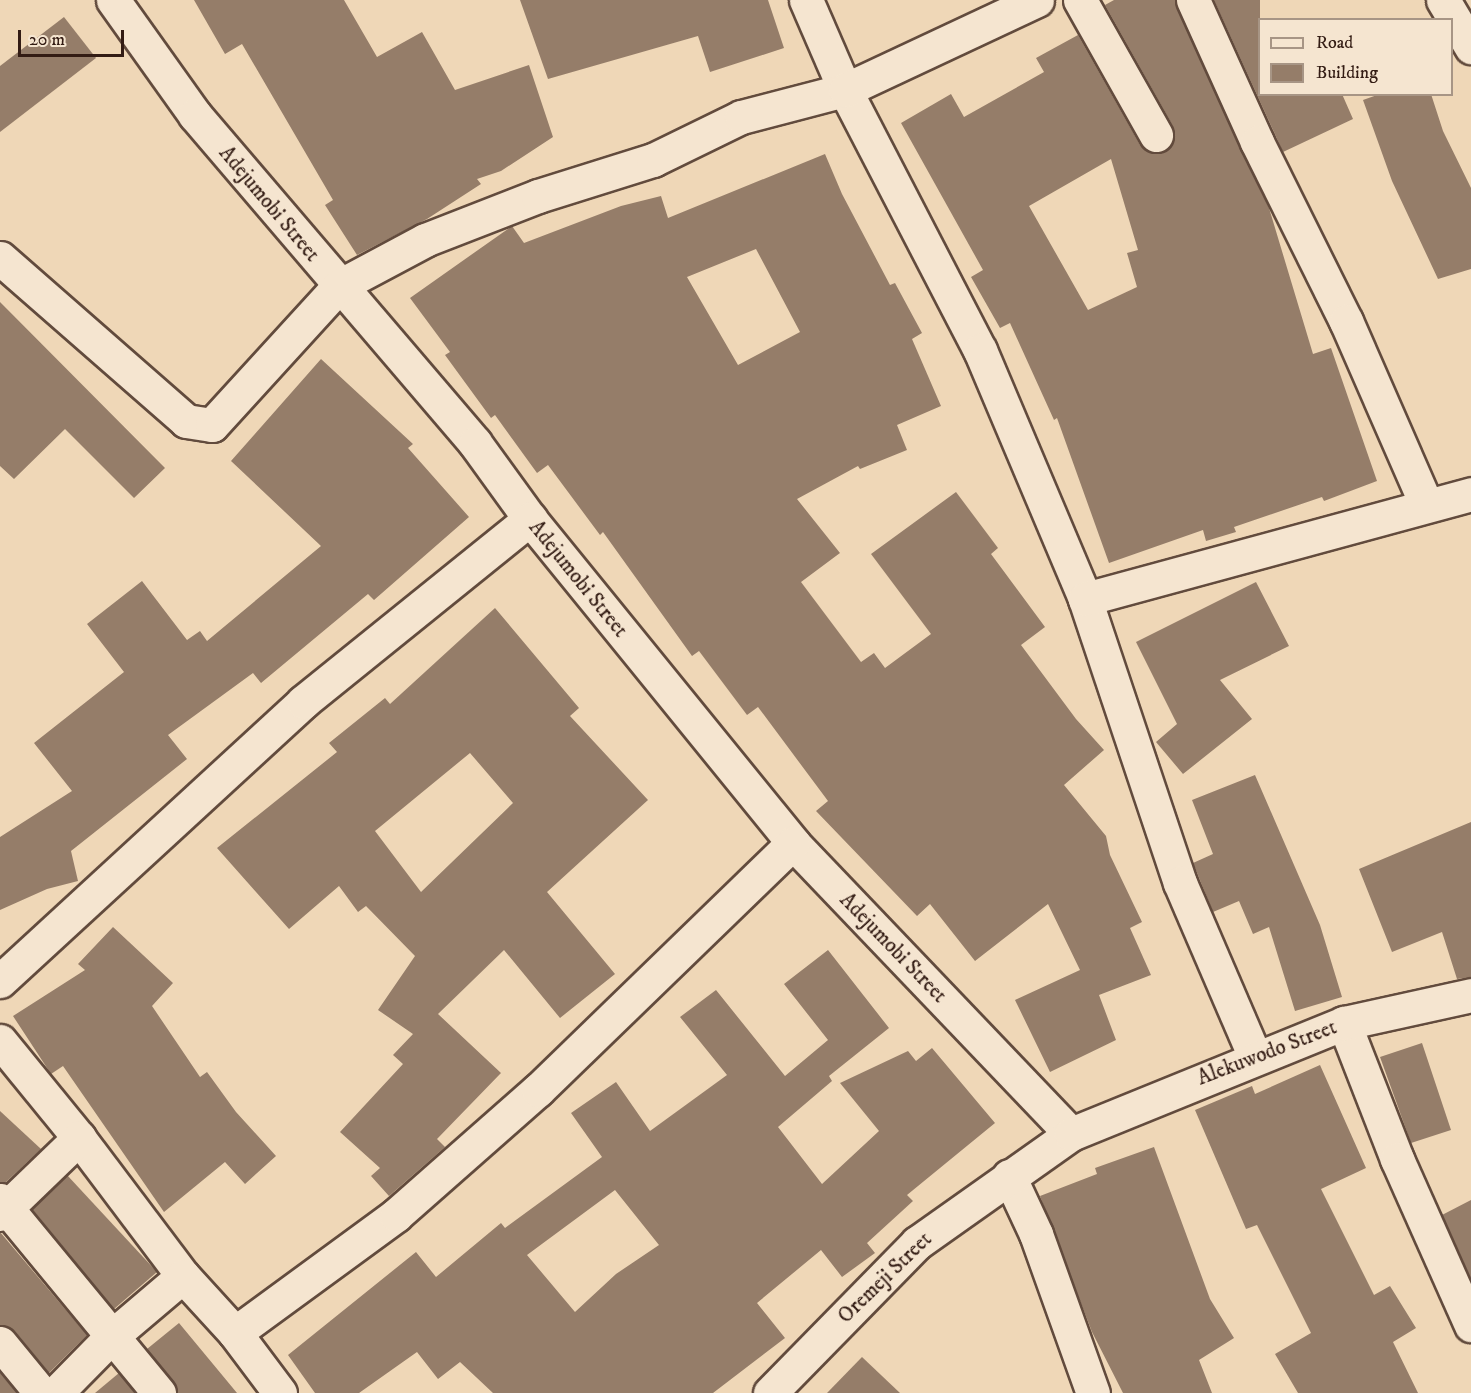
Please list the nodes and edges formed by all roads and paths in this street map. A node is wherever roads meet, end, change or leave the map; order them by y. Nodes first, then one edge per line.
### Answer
1 (113, 0) edge
2 (806, 0) edge
3 (1037, 0) edge
4 (1080, 0) edge
5 (1193, 0) edge
6 (1443, 0) edge
7 (1471, 47) edge
8 (844, 90) junction
9 (1155, 135) dead end
10 (0, 258) edge
11 (339, 286) junction
12 (1471, 494) edge
13 (1426, 504) junction
14 (530, 519) junction
15 (1085, 599) junction
16 (793, 843) junction
17 (0, 981) edge
18 (1471, 995) edge
19 (1344, 1023) junction
20 (0, 1041) edge
21 (1255, 1057) junction
22 (1071, 1134) junction
23 (79, 1138) junction
24 (1009, 1176) junction
25 (2, 1208) edge
26 (183, 1276) junction
27 (1471, 1325) edge
28 (235, 1333) junction
29 (111, 1337) junction
30 (0, 1343) edge
31 (41, 1393) edge
32 (57, 1393) edge
33 (159, 1393) edge
34 (280, 1393) edge
35 (770, 1393) edge
36 (1093, 1393) edge

1 - 11 street, Adejumobi Street
2 - 8 street
3 - 8 street
4 - 9 street
5 - 13 street
6 - 7 street
8 - 11 street
8 - 15 street
10 - 11 street
11 - 14 street, Adejumobi Street
12 - 13 street
13 - 15 street
14 - 16 street, Adejumobi Street
14 - 17 street
15 - 21 street
16 - 22 street, Adejumobi Street
16 - 28 street
18 - 19 street, Alekuwodo Street
19 - 21 street, Alekuwodo Street
19 - 27 street
20 - 23 street
21 - 22 street, Alekuwodo Street
22 - 24 street, Oremeji Street
23 - 25 street
23 - 26 street
24 - 35 street, Oremeji Street
24 - 36 street
25 - 29 street
26 - 28 street
26 - 29 street
28 - 34 street
29 - 32 street
29 - 33 street
30 - 31 street

